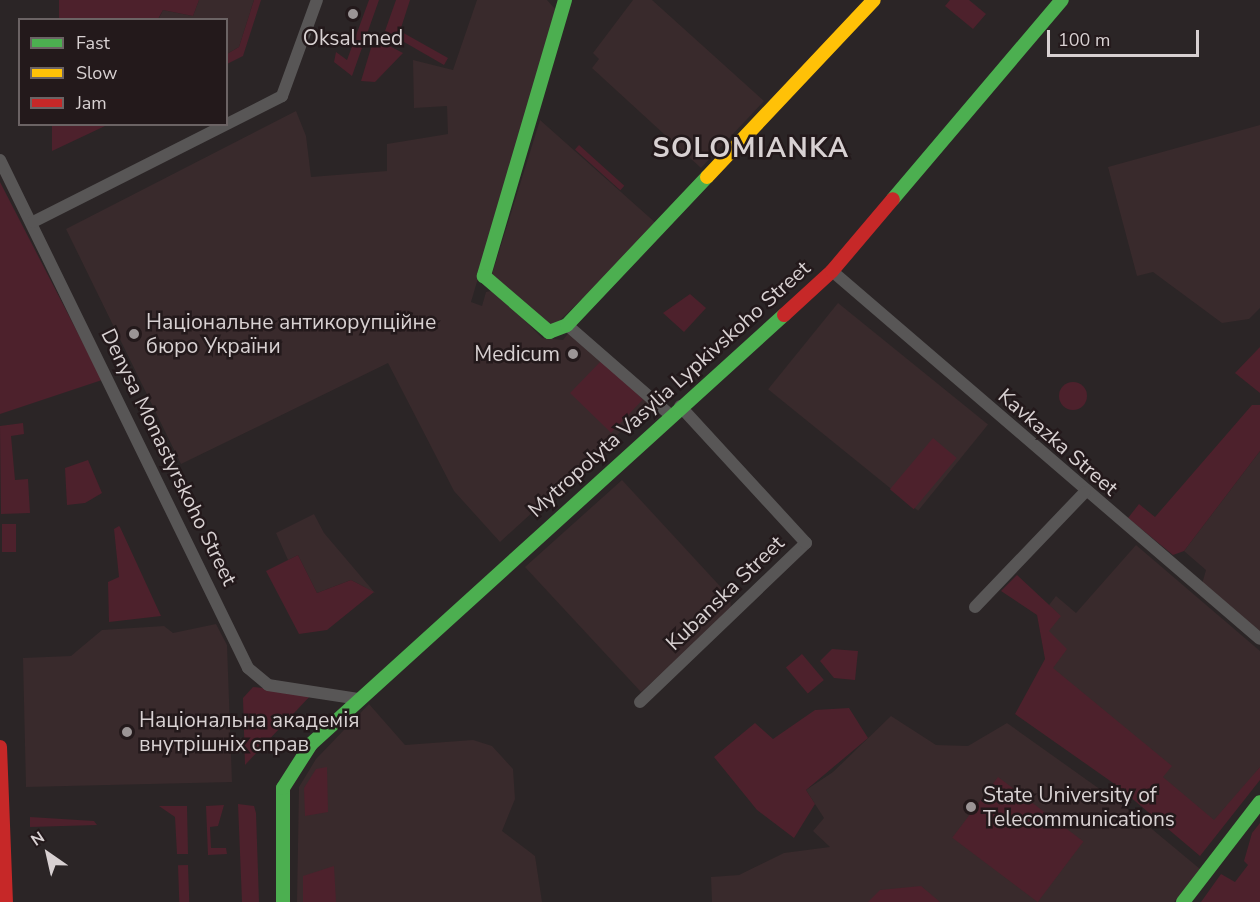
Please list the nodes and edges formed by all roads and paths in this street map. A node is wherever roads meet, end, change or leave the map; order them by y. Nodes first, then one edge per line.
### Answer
1 (317, 0) edge
2 (565, 0) edge
3 (874, 0) edge
4 (1062, 0) edge
5 (228, 123) edge
6 (223, 126) edge
7 (0, 160) edge
8 (33, 222) junction
9 (832, 271) junction
10 (567, 325) junction
11 (675, 411) junction
12 (1086, 492) junction
13 (975, 607) dead end
14 (1260, 639) edge
15 (358, 699) junction
16 (640, 702) dead end
17 (0, 747) edge
18 (1260, 802) edge
19 (6, 902) edge
20 (284, 902) edge
21 (1183, 902) edge

1 - 5 street
2 - 10 main road
3 - 10 main road
4 - 9 main road, Mytropolyta Vasylia Lypkivskoho Street
6 - 8 street
7 - 8 street, Denysa Monastyrskoho Street
8 - 15 street, Denysa Monastyrskoho Street
9 - 11 main road, Mytropolyta Vasylia Lypkivskoho Street
9 - 12 street, Kavkazka Street
10 - 11 street
11 - 15 main road, Mytropolyta Vasylia Lypkivskoho Street
11 - 16 street, Kubanska Street
12 - 13 street
12 - 14 street, Kavkazka Street
15 - 20 main road, Mytropolyta Vasylia Lypkivskoho Street
17 - 19 main road
18 - 21 main road

